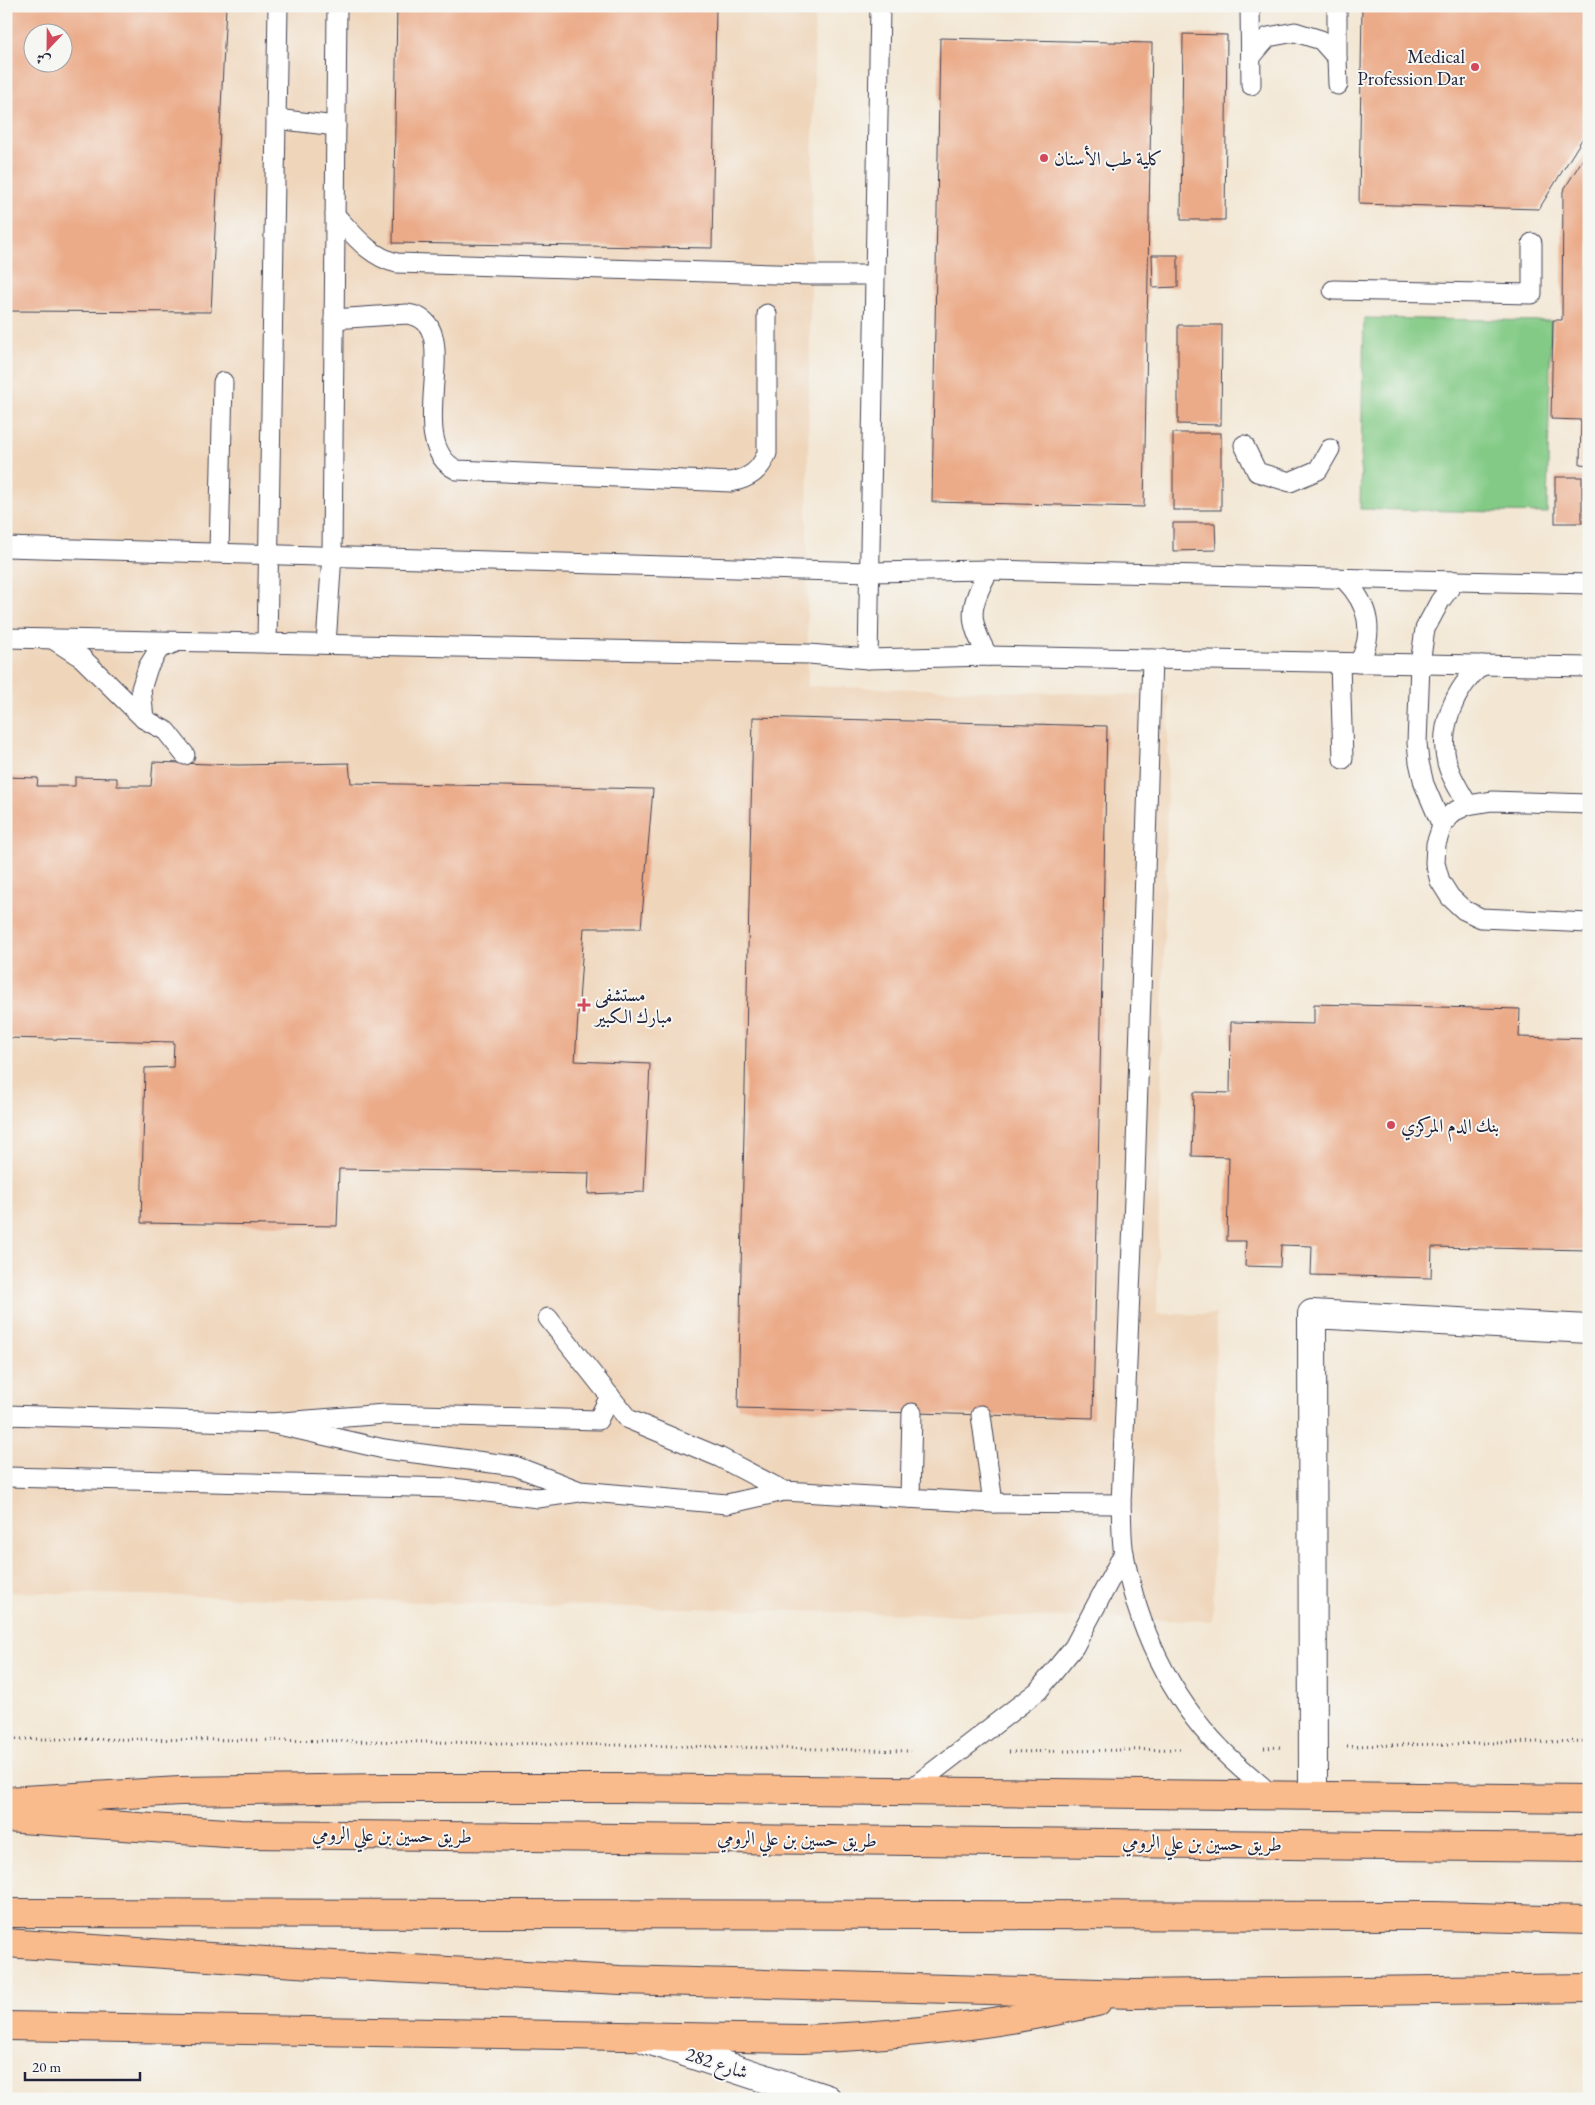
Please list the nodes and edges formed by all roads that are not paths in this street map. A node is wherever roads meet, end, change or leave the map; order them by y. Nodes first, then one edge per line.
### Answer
1 (278, 6) edge
2 (337, 6) edge
3 (880, 6) edge
4 (1250, 6) edge
5 (1337, 6) edge
6 (1251, 57) junction
7 (1337, 58) junction
8 (1252, 85) dead end
9 (1338, 85) dead end
10 (276, 119) junction
11 (336, 126) junction
12 (335, 215) junction
13 (1532, 242) dead end
14 (875, 274) junction
15 (1333, 290) dead end
16 (767, 314) dead end
17 (334, 319) junction
18 (223, 382) dead end
19 (1244, 445) dead end
20 (1330, 449) dead end
21 (6, 548) edge
22 (219, 552) junction
23 (268, 554) junction
24 (332, 555) junction
25 (989, 570) junction
26 (870, 572) junction
27 (1345, 580) junction
28 (1455, 581) junction
29 (1589, 584) edge
30 (6, 638) edge
31 (53, 639) junction
32 (178, 641) junction
33 (267, 643) junction
34 (326, 644) junction
35 (988, 656) junction
36 (868, 659) junction
37 (1152, 659) junction
38 (1340, 663) junction
39 (1359, 663) junction
40 (1420, 664) junction
41 (1482, 665) junction
42 (1589, 667) edge
43 (144, 719) junction
44 (185, 755) dead end
45 (1343, 759) dead end
46 (1589, 804) edge
47 (1468, 805) junction
48 (1442, 826) junction
49 (1589, 923) edge
50 (548, 1318) dead end
51 (1589, 1329) edge
52 (610, 1396) junction
53 (912, 1413) dead end
54 (6, 1415) edge
55 (981, 1415) dead end
56 (270, 1423) junction
57 (6, 1477) edge
58 (784, 1491) junction
59 (580, 1492) junction
60 (910, 1498) junction
61 (993, 1502) junction
62 (1121, 1504) junction
63 (1124, 1553) junction
64 (1589, 1784) edge
65 (908, 1791) junction
66 (1293, 1793) junction
67 (1589, 1799) edge
68 (6, 1801) edge
69 (6, 1818) edge
70 (1589, 1848) edge
71 (6, 1913) edge
72 (1589, 1920) edge
73 (6, 1943) edge
74 (1589, 1988) edge
75 (1134, 1994) junction
76 (6, 2026) edge
77 (636, 2036) junction
78 (827, 2099) edge

1 - 10 lane
2 - 11 lane
3 - 14 lane
4 - 6 lane
5 - 7 lane
6 - 7 lane
6 - 8 lane
7 - 9 lane
10 - 11 lane
10 - 23 lane
11 - 12 lane
12 - 14 lane
12 - 17 lane
13 - 15 lane
14 - 26 lane
16 - 17 lane
17 - 24 lane
18 - 22 lane
19 - 20 lane
21 - 22 lane
22 - 23 lane
23 - 24 lane
23 - 33 lane
24 - 26 lane
24 - 34 lane
25 - 26 lane
25 - 27 lane
25 - 35 lane
26 - 36 lane
27 - 28 lane
27 - 39 lane
28 - 29 lane
28 - 40 lane
30 - 31 lane
31 - 32 lane
31 - 43 lane
32 - 33 lane
32 - 43 lane
33 - 34 lane
34 - 36 lane
35 - 36 lane
35 - 37 lane
37 - 38 lane
37 - 62 lane
38 - 39 lane
38 - 45 lane
39 - 40 lane
40 - 41 lane
40 - 48 lane
41 - 42 lane
41 - 47 lane
43 - 44 lane
46 - 47 lane
47 - 48 lane
48 - 49 lane
50 - 52 lane
51 - 66 street
52 - 56 lane
52 - 58 lane
53 - 60 lane
54 - 56 lane
55 - 61 lane
56 - 59 lane
57 - 59 lane
58 - 59 lane
58 - 60 lane
60 - 61 lane
61 - 62 lane
62 - 63 lane
63 - 65 lane
63 - 66 lane
64 - 66 highway
65 - 66 highway
65 - 68 highway
66 - 67 highway
69 - 70 highway, طريق حسين بن علي الرومي
71 - 72 highway
73 - 75 highway
74 - 75 highway
75 - 77 highway
76 - 77 highway
77 - 78 street, شارع 282

